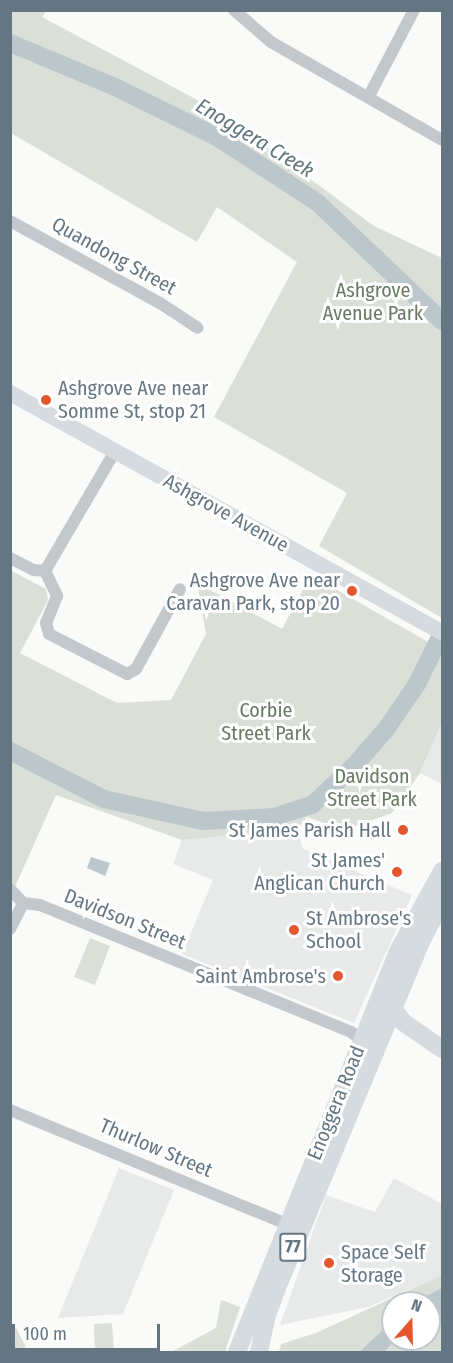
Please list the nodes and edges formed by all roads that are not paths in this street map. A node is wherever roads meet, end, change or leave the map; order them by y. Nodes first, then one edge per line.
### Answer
1 (234, 10) edge
2 (414, 10) edge
3 (369, 96) junction
4 (442, 140) edge
5 (10, 221) edge
6 (198, 328) dead end
7 (10, 393) edge
8 (115, 451) junction
9 (10, 558) edge
10 (45, 571) junction
11 (180, 589) dead end
12 (442, 632) edge
13 (442, 871) edge
14 (10, 890) edge
15 (442, 901) edge
16 (23, 903) junction
17 (10, 929) edge
18 (392, 1014) junction
19 (362, 1037) junction
20 (442, 1049) edge
21 (374, 1057) junction
22 (10, 1110) edge
23 (286, 1224) junction
24 (239, 1347) edge
25 (260, 1348) edge

1 - 3 street
2 - 3 street
3 - 4 street
5 - 6 street, Quandong Street
7 - 8 main road, Ashgrove Avenue
8 - 10 street
8 - 12 main road, Ashgrove Avenue
9 - 10 street
10 - 11 street
13 - 19 main road, Enoggera Road / 77
14 - 16 street
15 - 18 main road, Enoggera Road / 77
16 - 17 street
16 - 19 street, Davidson Street
18 - 19 street
18 - 20 main road
18 - 21 main road, Enoggera Road / 77
19 - 21 street
19 - 23 main road, Enoggera Road / 77
21 - 25 main road, Enoggera Road / 77
22 - 23 street, Thurlow Street
23 - 24 main road, Enoggera Road / 77

